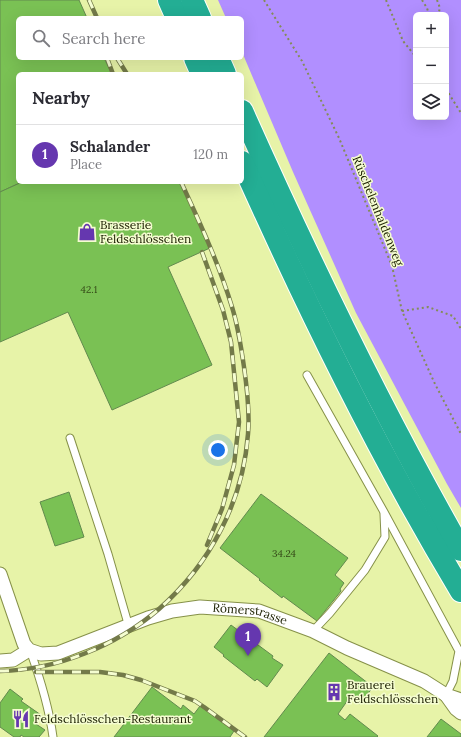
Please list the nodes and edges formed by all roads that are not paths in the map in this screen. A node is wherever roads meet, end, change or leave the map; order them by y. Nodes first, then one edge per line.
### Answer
1 (169, 0) edge
2 (192, 0) edge
3 (176, 16) edge
4 (199, 16) edge
5 (196, 60) edge
6 (219, 60) edge
7 (201, 72) edge
8 (224, 72) edge
9 (244, 115) edge
10 (244, 166) edge
11 (307, 375) dead end
12 (70, 438) dead end
13 (384, 512) junction
14 (461, 550) edge
15 (0, 574) edge
16 (461, 591) edge
17 (129, 627) junction
18 (313, 631) junction
19 (29, 650) junction
20 (0, 661) edge
21 (446, 695) junction
22 (461, 700) edge
23 (461, 713) edge
24 (53, 737) edge

1 - 3 highway
2 - 4 highway
5 - 7 highway
6 - 8 highway
9 - 14 highway
10 - 16 highway
11 - 13 lane
12 - 17 lane
13 - 18 lane
13 - 21 lane
15 - 19 street
17 - 18 street, Römerstrasse
17 - 19 street, Römerstrasse
18 - 21 street, Römerstrasse
19 - 20 street
19 - 24 lane
21 - 22 street, Römerstrasse
21 - 23 street

